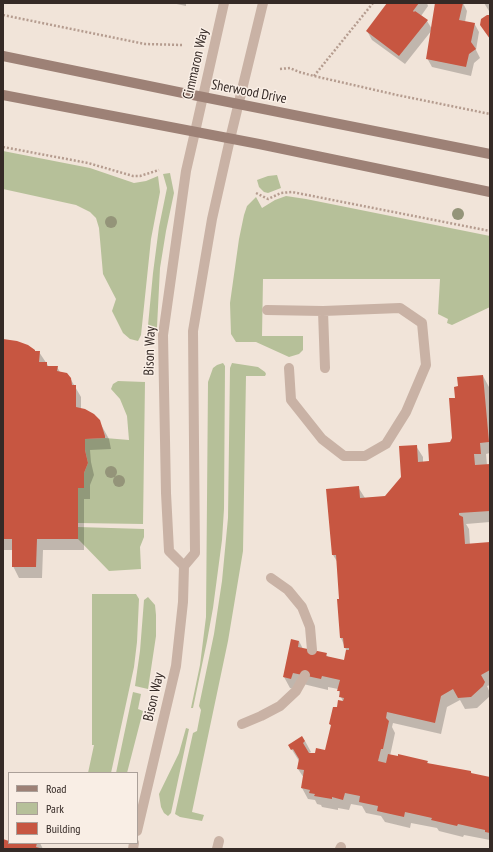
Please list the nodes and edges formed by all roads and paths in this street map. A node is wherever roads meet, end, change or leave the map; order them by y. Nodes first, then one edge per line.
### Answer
1 (224, 3) edge
2 (263, 3) edge
3 (373, 3) edge
4 (3, 15) edge
5 (182, 45) dead end
6 (3, 56) edge
7 (280, 69) dead end
8 (314, 76) junction
9 (3, 95) edge
10 (203, 97) junction
11 (239, 104) junction
12 (490, 114) edge
13 (195, 132) junction
14 (230, 139) junction
15 (3, 147) edge
16 (490, 154) edge
17 (159, 170) dead end
18 (490, 192) edge
19 (256, 193) dead end
20 (490, 231) edge
21 (267, 310) dead end
22 (323, 311) junction
23 (289, 368) dead end
24 (324, 368) dead end
25 (184, 566) junction
26 (272, 578) dead end
27 (312, 650) dead end
28 (305, 675) dead end
29 (242, 724) dead end
30 (138, 827) edge

1 - 10 street, Cimmaron Way
2 - 11 street
3 - 8 path
4 - 5 path
6 - 10 main road, Sherwood Drive
7 - 8 path
8 - 12 path
9 - 13 main road
10 - 11 main road, Sherwood Drive
10 - 13 street, Cimmaron Way
11 - 14 street
11 - 16 main road, Sherwood Drive
13 - 14 main road
13 - 25 street, Bison Way
14 - 18 main road
14 - 25 street, Bison Way
15 - 17 path
19 - 20 path
21 - 22 street
22 - 23 street
22 - 24 street
25 - 30 street, Bison Way
26 - 27 street
28 - 29 street

